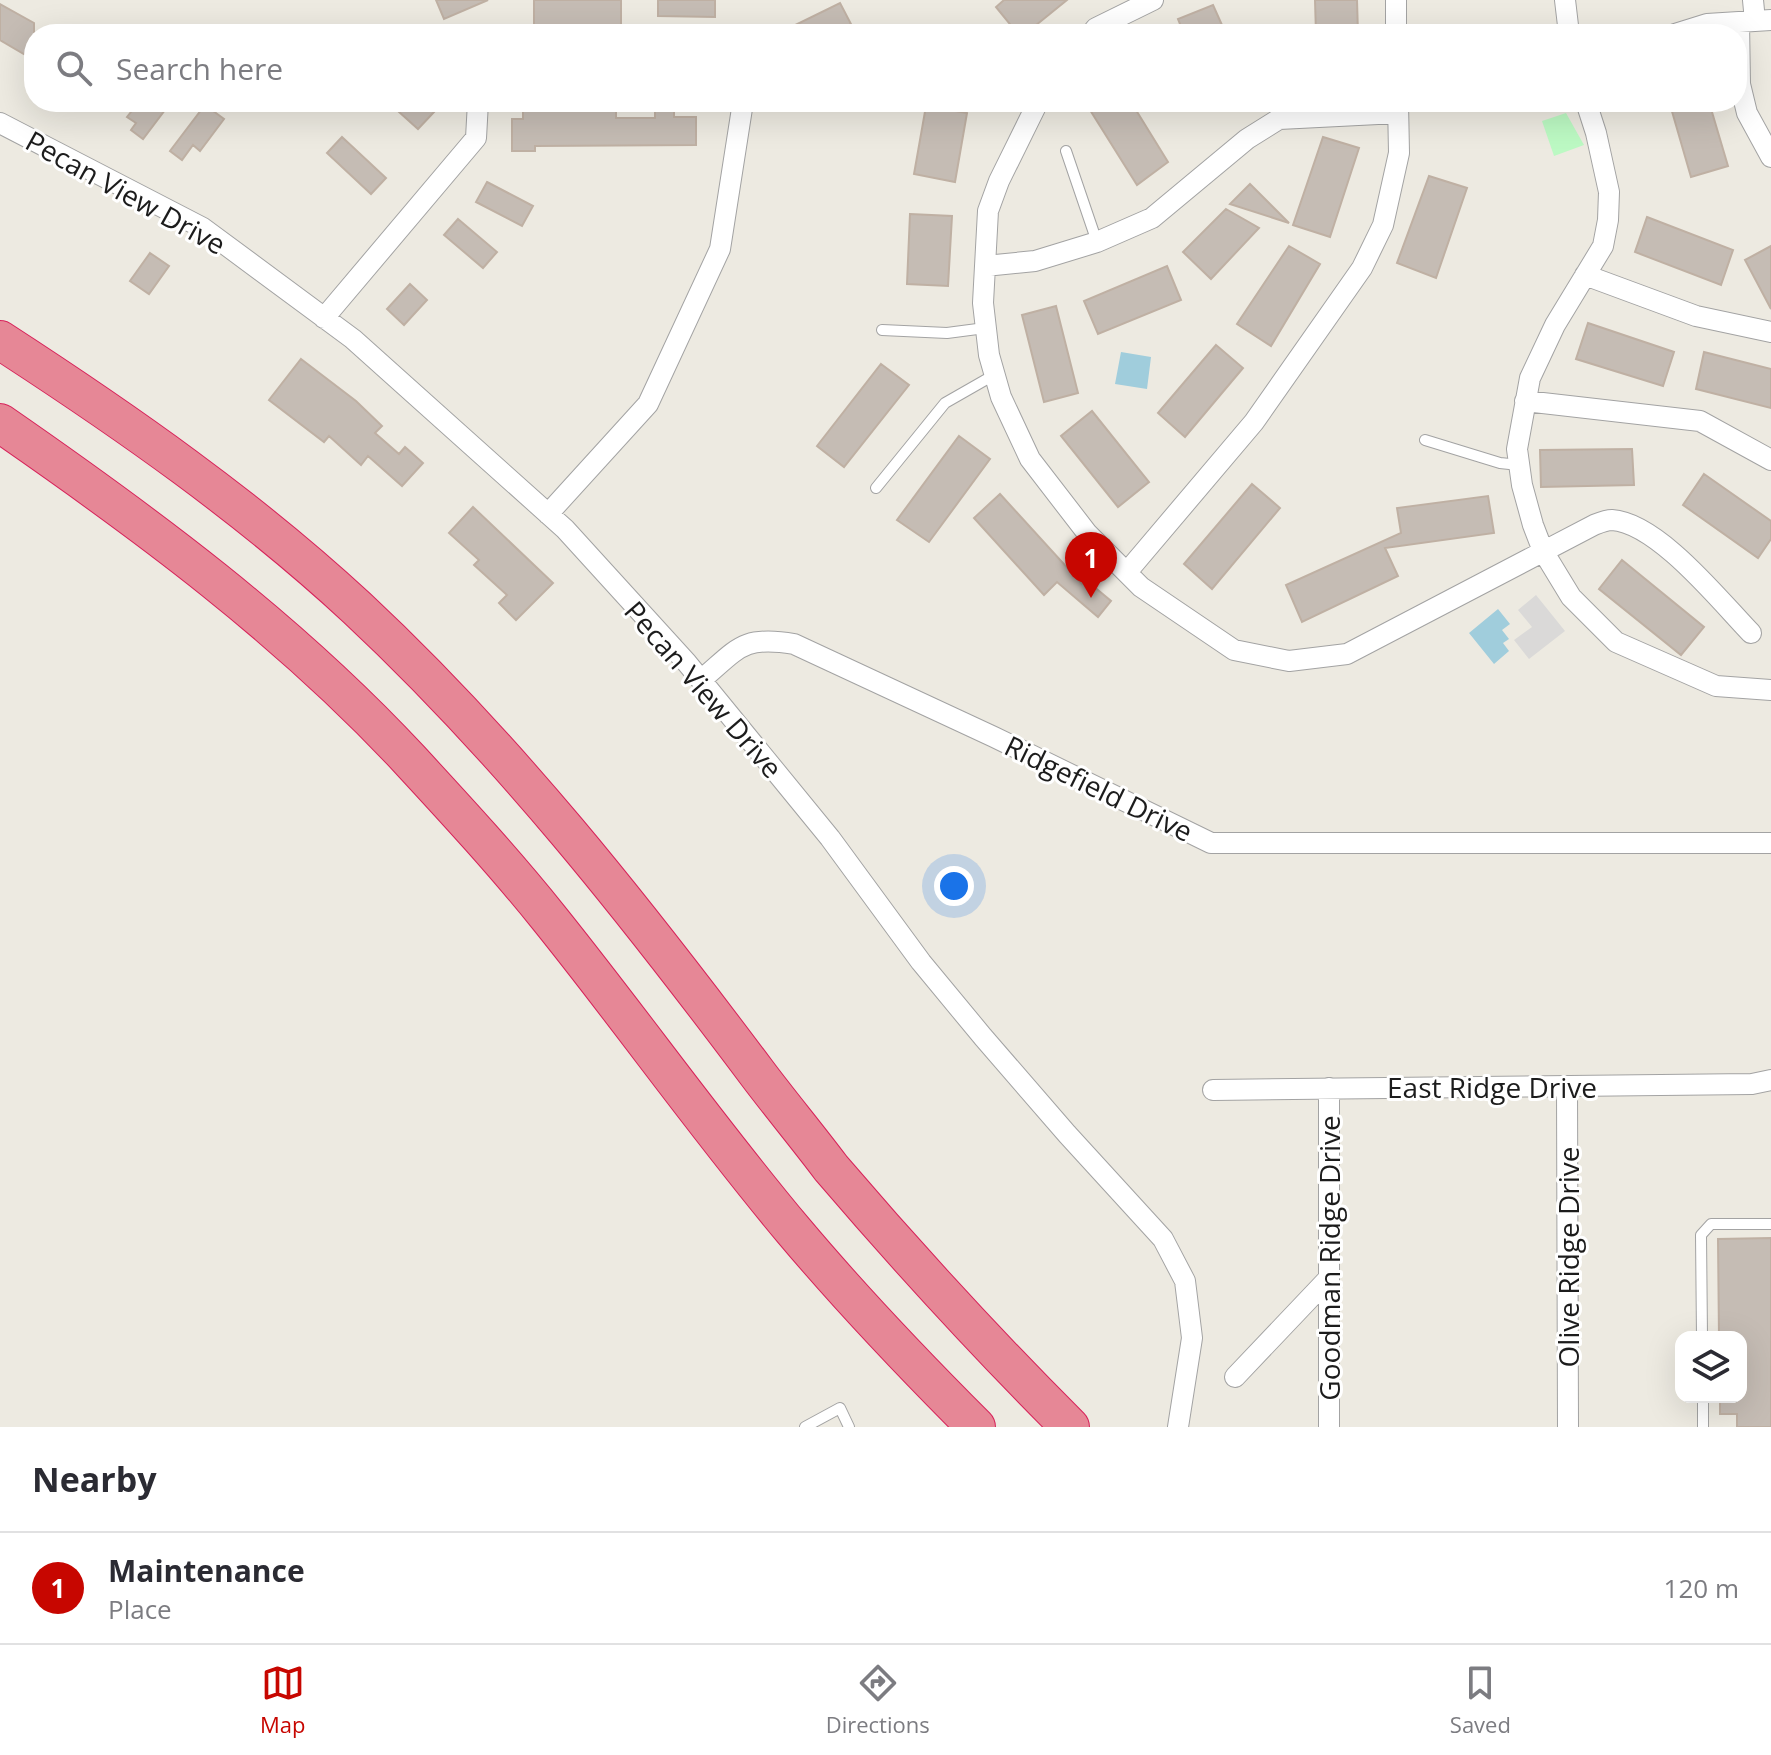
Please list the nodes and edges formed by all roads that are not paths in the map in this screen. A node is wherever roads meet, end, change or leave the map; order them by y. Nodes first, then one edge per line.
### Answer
1 (1153, 0) edge
2 (1396, 0) edge
3 (1565, 0) edge
4 (1755, 16) edge
5 (1104, 24) edge
6 (1396, 24) edge
7 (1568, 24) edge
8 (1707, 24) edge
9 (1747, 52) edge
10 (477, 112) edge
11 (741, 112) edge
12 (1033, 112) edge
13 (1355, 112) edge
14 (1398, 112) edge
15 (1589, 112) edge
16 (1747, 112) edge
17 (0, 123) edge
18 (1066, 151) dead end
19 (1771, 157) edge
20 (1097, 242) junction
21 (985, 266) junction
22 (1585, 275) junction
23 (324, 318) junction
24 (985, 328) junction
25 (882, 330) dead end
26 (1771, 332) edge
27 (0, 340) edge
28 (994, 375) junction
29 (1525, 401) junction
30 (0, 423) edge
31 (1425, 440) dead end
32 (1771, 460) edge
33 (1519, 465) junction
34 (876, 488) dead end
35 (548, 514) junction
36 (1543, 551) junction
37 (1127, 572) junction
38 (1751, 633) dead end
39 (701, 680) junction
40 (1771, 690) edge
41 (1771, 843) edge
42 (1771, 1080) edge
43 (1567, 1087) junction
44 (1329, 1088) junction
45 (1213, 1090) dead end
46 (1771, 1224) edge
47 (1329, 1278) junction
48 (1702, 1331) edge
49 (1235, 1377) dead end
50 (1703, 1403) edge
51 (805, 1427) edge
52 (849, 1427) edge
53 (976, 1427) edge
54 (1070, 1427) edge
55 (1178, 1427) edge
56 (1329, 1427) edge
57 (1568, 1427) edge
58 (1703, 1427) edge

1 - 5 street
2 - 6 street
3 - 7 street
4 - 8 street
4 - 9 street
10 - 23 street
11 - 35 street
12 - 21 street
13 - 20 street
14 - 37 street
15 - 22 street
16 - 19 street
17 - 23 street, Pecan View Drive
18 - 20 lane
20 - 21 street
21 - 24 street
22 - 26 street
22 - 29 street
23 - 35 street, Pecan View Drive
24 - 25 lane
24 - 28 street
27 - 54 highway
28 - 34 lane
28 - 37 street
29 - 32 street
29 - 33 street
30 - 53 highway
31 - 33 lane
33 - 36 street
35 - 39 street, Pecan View Drive
36 - 37 street
36 - 38 street
36 - 40 street
39 - 41 street, Ridgefield Drive
39 - 55 street, Pecan View Drive
42 - 43 street, East Ridge Drive
43 - 44 street, East Ridge Drive
43 - 57 street, Olive Ridge Drive
44 - 45 street, East Ridge Drive
44 - 47 street, Goodman Ridge Drive
46 - 48 lane
47 - 49 street
47 - 56 street, Goodman Ridge Drive
50 - 58 lane
51 - 52 lane

